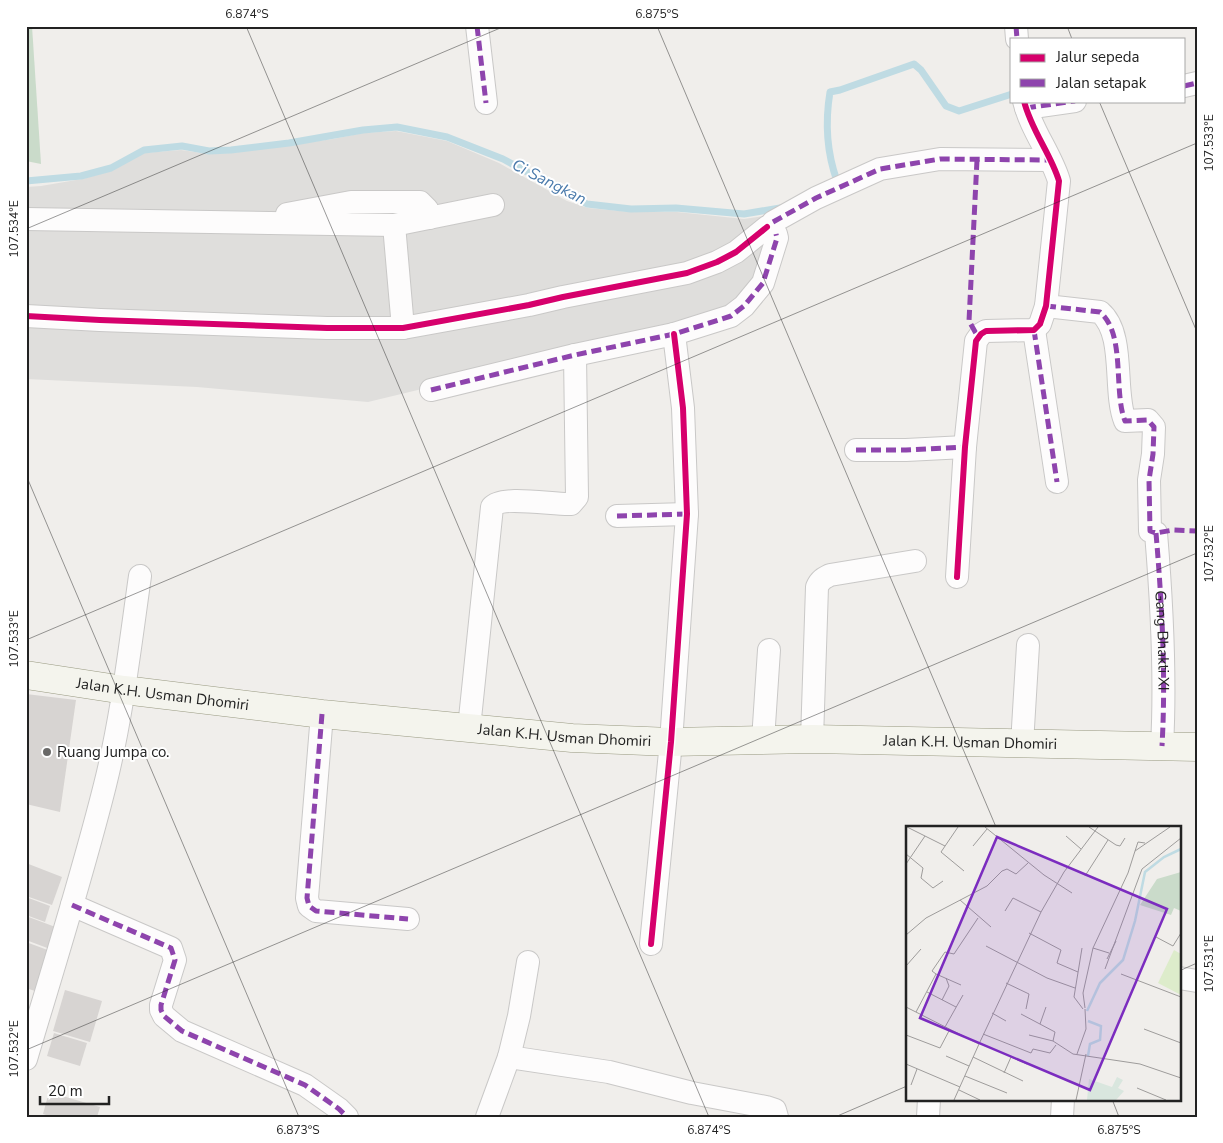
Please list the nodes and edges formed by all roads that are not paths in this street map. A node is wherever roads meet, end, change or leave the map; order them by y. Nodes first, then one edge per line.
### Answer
1 (477, 26) edge
2 (486, 102) dead end
3 (1058, 102) edge
4 (1025, 104) edge
5 (1049, 160) junction
6 (493, 205) dead end
7 (429, 218) junction
8 (26, 220) edge
9 (250, 222) junction
10 (394, 225) junction
11 (772, 228) junction
12 (1046, 306) junction
13 (26, 316) edge
14 (404, 328) junction
15 (1034, 330) junction
16 (674, 334) junction
17 (575, 355) junction
18 (430, 390) dead end
19 (965, 447) junction
20 (856, 450) dead end
21 (1057, 482) dead end
22 (686, 514) junction
23 (617, 516) dead end
24 (915, 562) dead end
25 (140, 576) dead end
26 (957, 577) dead end
27 (1028, 645) dead end
28 (769, 650) dead end
29 (26, 675) edge
30 (124, 690) junction
31 (322, 714) junction
32 (469, 728) junction
33 (812, 739) junction
34 (764, 740) junction
35 (671, 742) junction
36 (1022, 744) junction
37 (1162, 746) junction
38 (1197, 747) edge
39 (72, 905) junction
40 (408, 919) dead end
41 (651, 944) dead end
42 (528, 962) dead end
43 (1180, 978) edge
44 (1197, 981) edge
45 (509, 1057) junction
46 (26, 1059) edge
47 (929, 1100) edge
48 (1063, 1100) edge
49 (347, 1117) edge
50 (487, 1117) edge
51 (777, 1117) edge
52 (928, 1117) edge
53 (1062, 1117) edge

1 - 2 street
3 - 4 street
4 - 5 street
5 - 11 street
5 - 12 street
6 - 7 street
7 - 9 street
7 - 10 street
8 - 9 street
9 - 10 street
10 - 14 street
11 - 14 street
11 - 16 street
12 - 15 street
12 - 37 street, Gang Bhakti XI
13 - 14 street
15 - 19 street
15 - 21 street
16 - 17 street
16 - 22 street
17 - 18 street
17 - 32 street
19 - 20 street
19 - 26 street
22 - 23 street
22 - 35 street
24 - 33 street
25 - 30 street
27 - 36 street
28 - 34 street
29 - 30 main road, Jalan K.H. Usman Dhomiri
30 - 31 main road, Jalan K.H. Usman Dhomiri
30 - 39 street
31 - 32 main road, Jalan K.H. Usman Dhomiri
31 - 40 street
32 - 35 main road, Jalan K.H. Usman Dhomiri
33 - 34 main road, Jalan K.H. Usman Dhomiri
33 - 36 main road, Jalan K.H. Usman Dhomiri
34 - 35 main road, Jalan K.H. Usman Dhomiri
35 - 41 street
36 - 37 main road, Jalan K.H. Usman Dhomiri
37 - 38 main road, Jalan K.H. Usman Dhomiri
39 - 46 street
39 - 49 street
42 - 45 street
43 - 44 street
45 - 50 street
45 - 51 street
47 - 52 street
48 - 53 street

